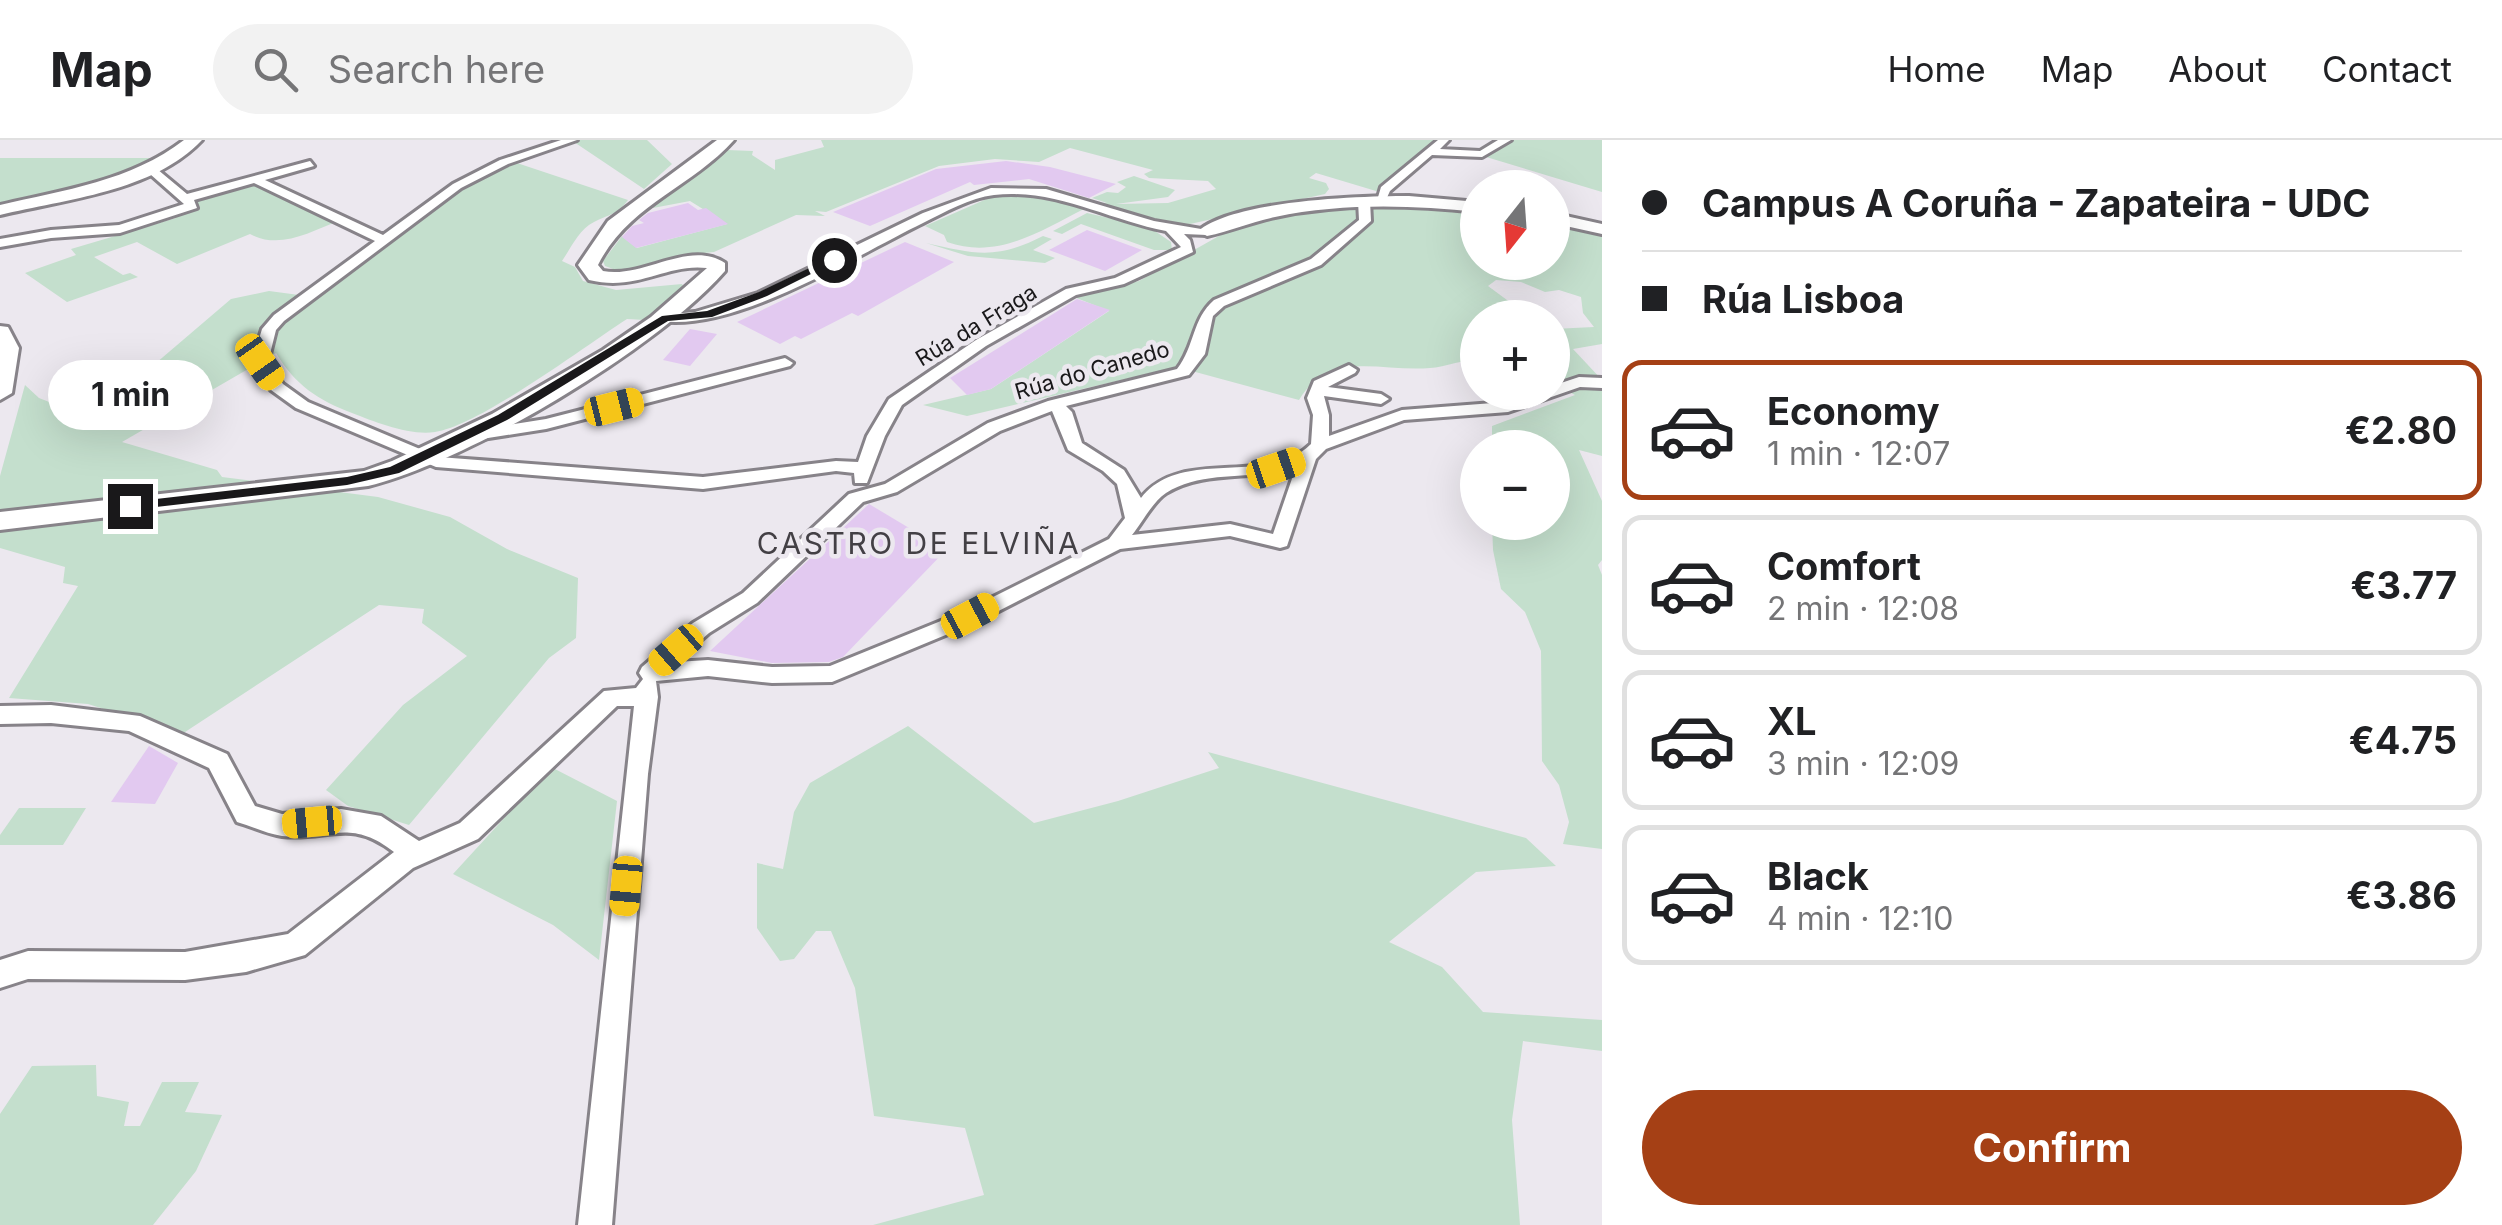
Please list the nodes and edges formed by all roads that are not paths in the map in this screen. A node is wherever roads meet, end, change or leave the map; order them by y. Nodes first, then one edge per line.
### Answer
1 (194, 140) edge
2 (572, 140) edge
3 (726, 140) edge
4 (1444, 140) edge
5 (1506, 140) edge
6 (1431, 152) junction
7 (310, 164) dead end
8 (144, 170) junction
9 (256, 180) junction
10 (187, 198) junction
11 (1372, 201) junction
12 (1460, 206) edge
13 (0, 210) edge
14 (1570, 222) edge
15 (1154, 226) junction
16 (1602, 229) edge
17 (1172, 231) junction
18 (1207, 231) junction
19 (382, 239) junction
20 (0, 243) edge
21 (1183, 251) junction
22 (665, 318) junction
23 (0, 332) edge
24 (785, 363) dead end
25 (1350, 370) dead end
26 (1602, 382) edge
27 (1318, 390) junction
28 (0, 393) edge
29 (1381, 399) dead end
30 (1054, 404) junction
31 (469, 436) junction
32 (1314, 451) junction
33 (423, 458) junction
34 (864, 468) junction
35 (856, 498) junction
36 (0, 520) edge
37 (1135, 520) junction
38 (1116, 543) junction
39 (648, 685) junction
40 (0, 715) edge
41 (417, 854) junction
42 (0, 974) edge
43 (595, 1225) edge

1 - 8 street
2 - 19 street
3 - 22 street
4 - 6 street
5 - 6 street
6 - 11 street
7 - 9 street
8 - 10 street
8 - 13 street
9 - 10 street
9 - 19 street
10 - 20 street
11 - 12 street
11 - 18 street
11 - 30 street, Rúa do Canedo
14 - 16 street
15 - 17 street
15 - 21 street
15 - 22 street
17 - 18 street
17 - 21 street
18 - 21 street, Rúa da Fraga
19 - 33 street
21 - 34 street, Rúa da Fraga
22 - 31 street
23 - 28 street
24 - 31 street
25 - 27 street
26 - 32 street
27 - 29 street
27 - 32 street
30 - 35 street, Rúa do Canedo
30 - 37 street
31 - 33 street
32 - 37 street
32 - 38 street
33 - 34 street
33 - 36 street
34 - 35 street, Rúa da Fraga
35 - 39 street, Rúa do Canedo
37 - 38 street
38 - 39 street
39 - 41 street
39 - 43 street
40 - 41 street
41 - 42 street

